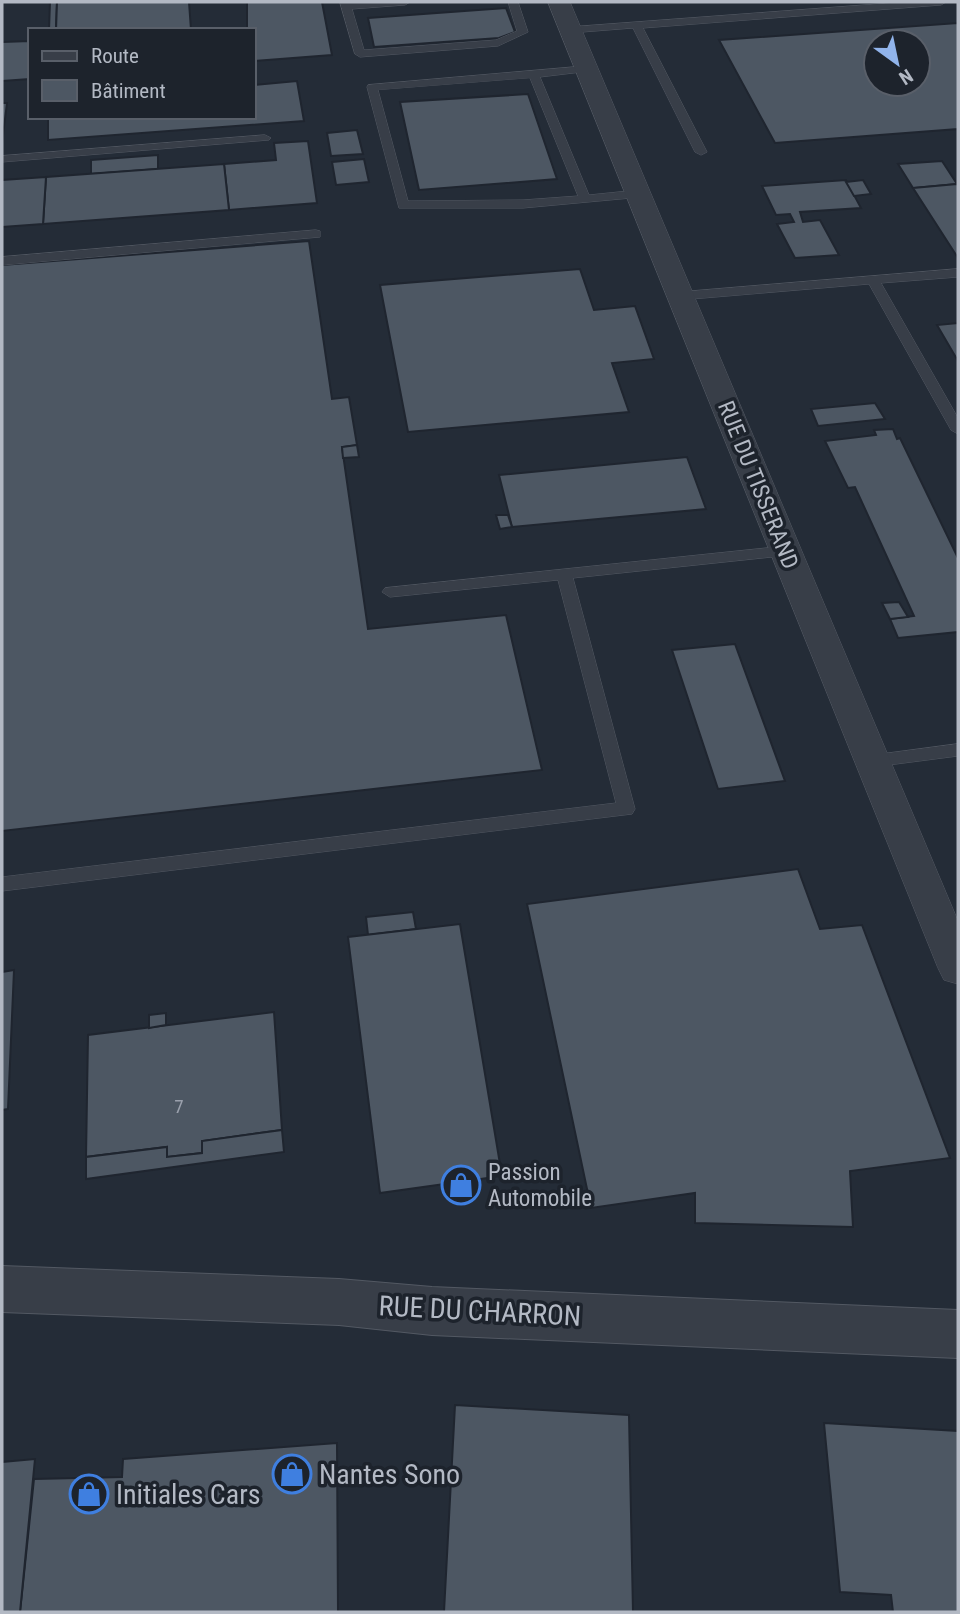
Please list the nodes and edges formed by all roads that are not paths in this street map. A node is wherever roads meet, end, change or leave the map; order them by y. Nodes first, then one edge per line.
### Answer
1 (405, 2) edge
2 (513, 2) edge
3 (559, 2) edge
4 (941, 2) edge
5 (346, 4) edge
6 (637, 25) junction
7 (570, 30) junction
8 (586, 69) junction
9 (534, 74) junction
10 (265, 138) dead end
11 (701, 152) dead end
12 (2, 159) edge
13 (638, 194) junction
14 (585, 199) junction
15 (316, 234) dead end
16 (2, 261) edge
17 (958, 273) edge
18 (873, 280) junction
19 (680, 296) junction
20 (958, 429) edge
21 (786, 551) junction
22 (564, 574) junction
23 (390, 592) dead end
24 (958, 750) edge
25 (873, 761) junction
26 (2, 884) edge
27 (958, 968) edge
28 (2, 1289) edge
29 (958, 1334) edge

1 - 5 lane
2 - 5 lane
3 - 7 street, RUE DU TISSERAND
4 - 6 lane
6 - 7 lane
6 - 11 lane
7 - 8 street, RUE DU TISSERAND
8 - 9 lane
8 - 13 street, RUE DU TISSERAND
9 - 14 lane
9 - 14 lane
10 - 12 lane
13 - 14 lane
13 - 19 street, RUE DU TISSERAND
15 - 16 lane
17 - 18 lane
18 - 19 lane
18 - 20 lane
19 - 21 street, RUE DU TISSERAND
21 - 22 lane
21 - 25 street, RUE DU TISSERAND
22 - 23 lane
22 - 26 lane
24 - 25 lane
25 - 27 street, RUE DU TISSERAND
28 - 29 street, RUE DU CHARRON

